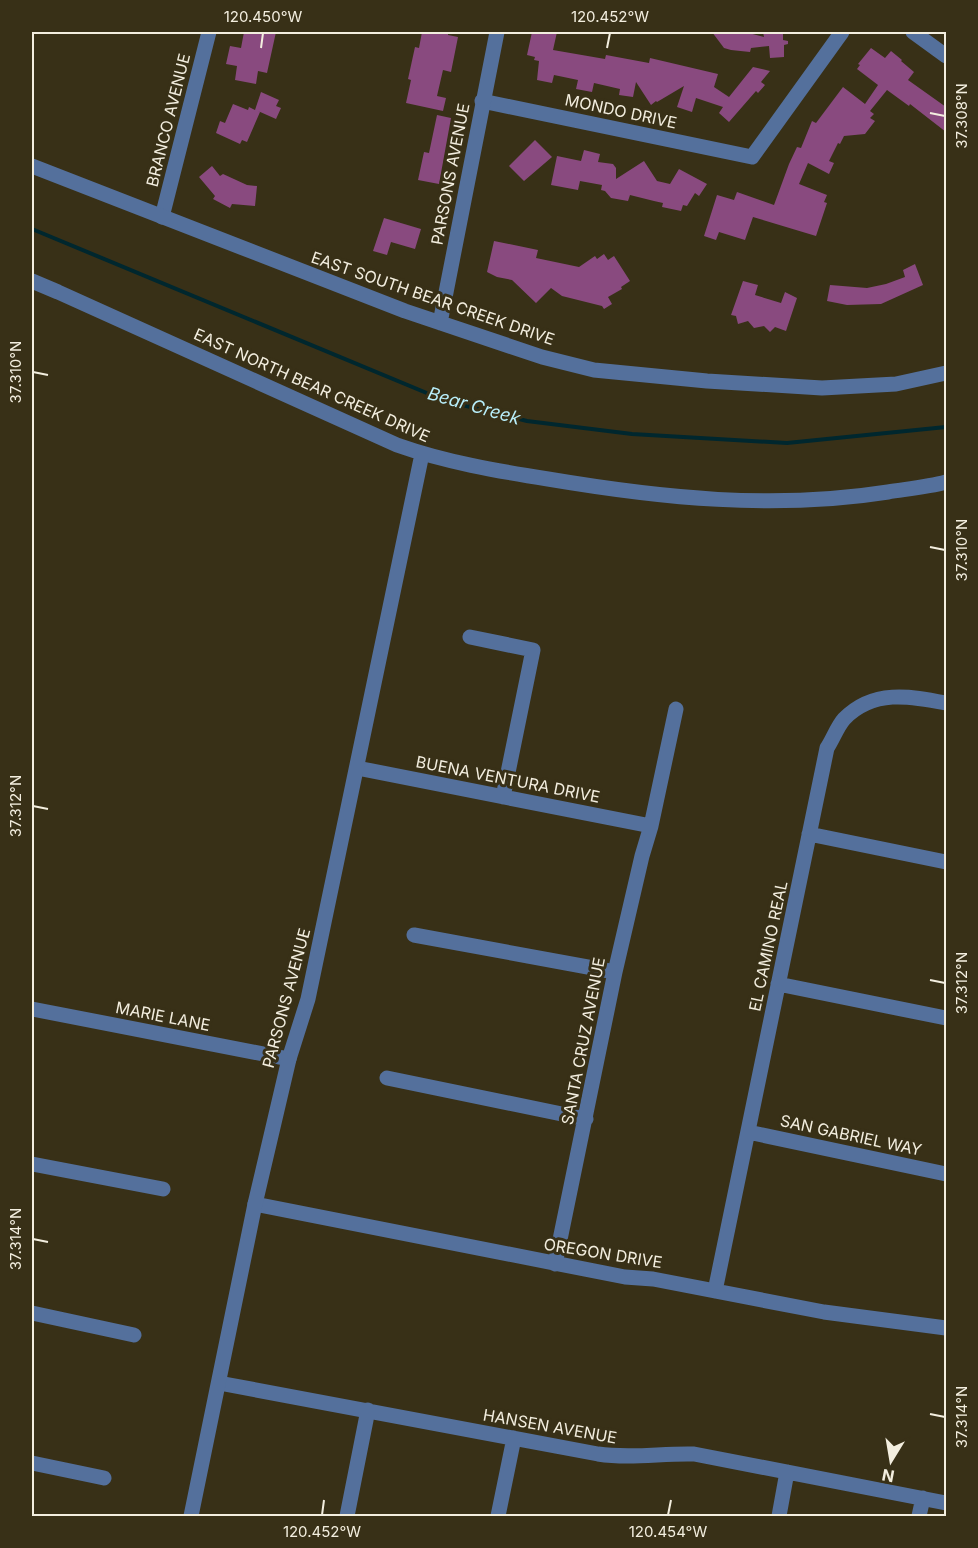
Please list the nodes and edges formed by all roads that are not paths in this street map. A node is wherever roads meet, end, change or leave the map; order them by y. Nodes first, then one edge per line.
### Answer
1 (209, 32) edge
2 (497, 32) edge
3 (842, 32) edge
4 (914, 32) edge
5 (933, 37) edge
6 (946, 56) edge
7 (482, 101) junction
8 (32, 166) edge
9 (162, 217) junction
10 (32, 281) edge
11 (440, 323) junction
12 (946, 373) edge
13 (422, 454) junction
14 (946, 482) edge
15 (470, 637) dead end
16 (946, 703) edge
17 (676, 709) dead end
18 (357, 768) junction
19 (504, 797) junction
20 (651, 826) junction
21 (809, 834) junction
22 (946, 862) edge
23 (414, 935) dead end
24 (615, 972) junction
25 (778, 984) junction
26 (32, 1009) edge
27 (946, 1018) edge
28 (289, 1059) junction
29 (387, 1078) dead end
30 (586, 1119) junction
31 (748, 1132) junction
32 (32, 1164) edge
33 (946, 1174) edge
34 (164, 1189) dead end
35 (255, 1204) junction
36 (555, 1264) junction
37 (715, 1291) junction
38 (32, 1313) edge
39 (946, 1328) edge
40 (134, 1335) dead end
41 (219, 1383) junction
42 (368, 1410) junction
43 (514, 1438) junction
44 (32, 1463) edge
45 (787, 1472) junction
46 (104, 1478) dead end
47 (923, 1498) junction
48 (946, 1503) edge
49 (191, 1516) edge
50 (346, 1516) edge
51 (498, 1516) edge
52 (779, 1516) edge
53 (919, 1516) edge

1 - 9 street, BRANCO AVENUE
2 - 7 street, PARSONS AVENUE
3 - 7 street, MONDO DRIVE
4 - 5 street
5 - 6 street
7 - 11 street, PARSONS AVENUE
8 - 9 street, EAST SOUTH BEAR CREEK DRIVE
9 - 11 street, EAST SOUTH BEAR CREEK DRIVE
10 - 13 street, EAST NORTH BEAR CREEK DRIVE
11 - 12 street, EAST SOUTH BEAR CREEK DRIVE
13 - 14 street, EAST NORTH BEAR CREEK DRIVE
13 - 18 street, PARSONS AVENUE
15 - 19 street
16 - 21 street, EL CAMINO REAL
17 - 20 street, SANTA CRUZ AVENUE
18 - 19 street, BUENA VENTURA DRIVE
18 - 28 street, PARSONS AVENUE
19 - 20 street, BUENA VENTURA DRIVE
20 - 24 street, SANTA CRUZ AVENUE
21 - 22 street
21 - 25 street, EL CAMINO REAL
23 - 24 street
24 - 30 street, SANTA CRUZ AVENUE
25 - 27 street
25 - 31 street, EL CAMINO REAL
26 - 28 street, MARIE LANE
28 - 35 street, PARSONS AVENUE
29 - 30 street
30 - 36 street, SANTA CRUZ AVENUE
31 - 33 street, SAN GABRIEL WAY
31 - 37 street, EL CAMINO REAL
32 - 34 street
35 - 36 street, OREGON DRIVE
35 - 41 street, PARSONS AVENUE
36 - 37 street, OREGON DRIVE
37 - 39 street, OREGON DRIVE
38 - 40 street
41 - 42 street, HANSEN AVENUE
41 - 49 street, PARSONS AVENUE
42 - 43 street, HANSEN AVENUE
42 - 50 street
43 - 45 street, HANSEN AVENUE
43 - 51 street
44 - 46 street
45 - 47 street, HANSEN AVENUE
45 - 52 street
47 - 48 street, HANSEN AVENUE
47 - 53 street

